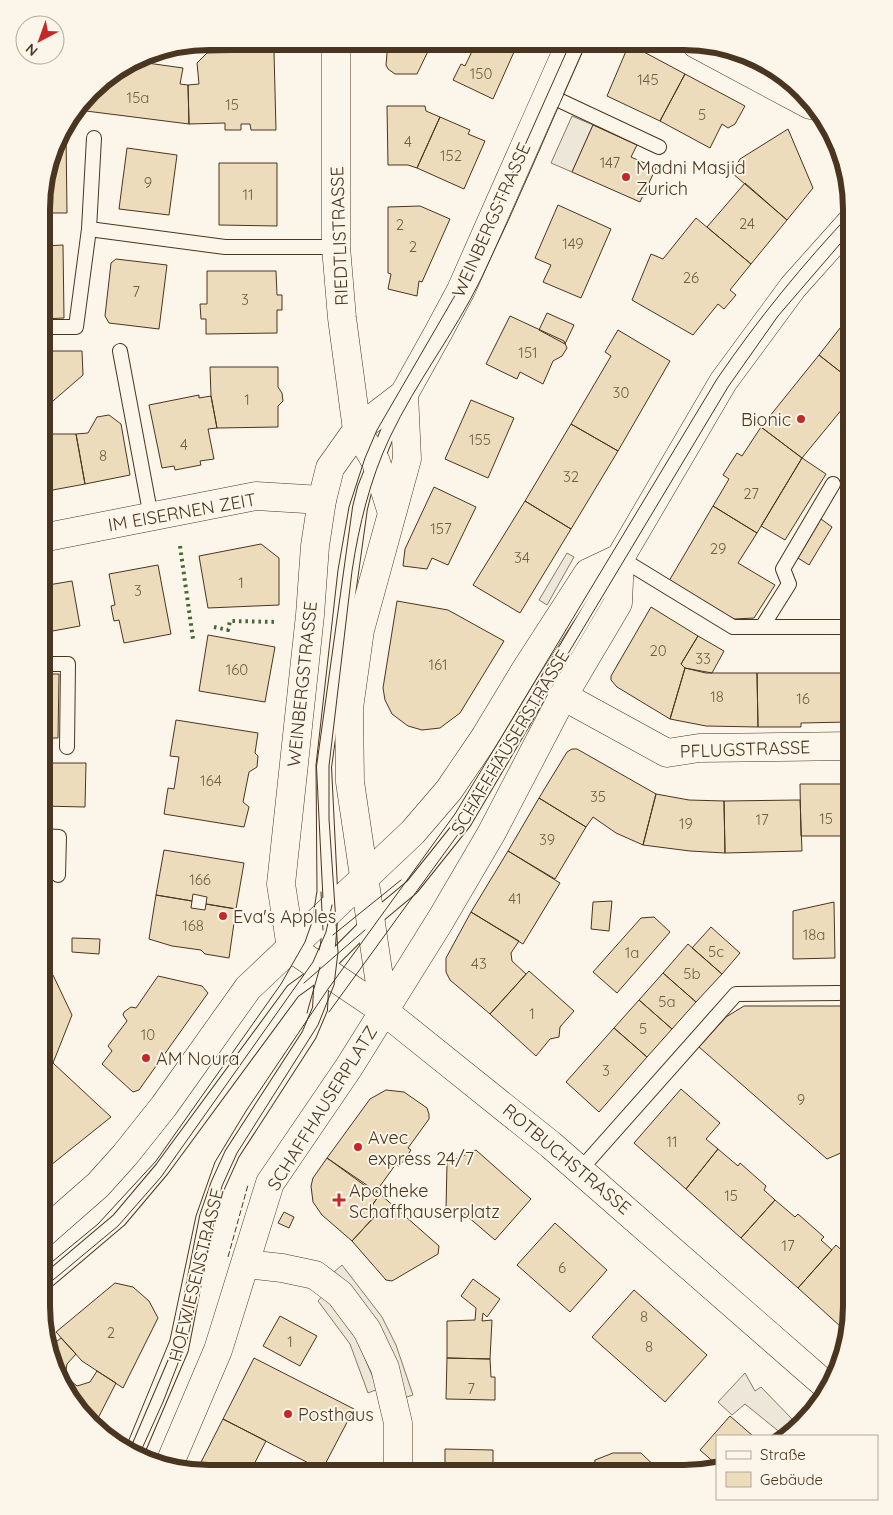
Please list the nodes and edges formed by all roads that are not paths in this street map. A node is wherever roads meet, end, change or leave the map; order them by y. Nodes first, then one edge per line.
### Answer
1 (336, 50) edge
2 (567, 50) edge
3 (712, 52) edge
4 (548, 95) junction
5 (800, 100) edge
6 (94, 138) dead end
7 (659, 147) dead end
8 (88, 229) junction
9 (843, 232) edge
10 (336, 247) junction
11 (50, 327) edge
12 (120, 351) dead end
13 (404, 394) junction
14 (357, 430) junction
15 (376, 462) junction
16 (833, 484) dead end
17 (365, 488) junction
18 (322, 500) junction
19 (392, 513) junction
20 (151, 517) junction
21 (50, 536) edge
22 (620, 558) junction
23 (762, 627) junction
24 (843, 627) edge
25 (50, 664) edge
26 (563, 696) junction
27 (67, 746) dead end
28 (843, 746) edge
29 (50, 836) edge
30 (58, 875) dead end
31 (364, 878) junction
32 (331, 910) junction
33 (370, 922) junction
34 (291, 948) junction
35 (322, 970) junction
36 (839, 993) dead end
37 (384, 1011) junction
38 (580, 1170) junction
39 (50, 1227) edge
40 (246, 1264) junction
41 (50, 1278) edge
42 (823, 1383) edge
43 (138, 1448) edge
44 (171, 1461) edge
45 (398, 1465) edge

1 - 10 street, RIEDTLISTRASSE
2 - 4 street, WEINBERGSTRASSE
3 - 5 street
4 - 7 lane
4 - 13 street, WEINBERGSTRASSE
6 - 8 lane
8 - 10 lane
8 - 11 lane
9 - 22 street, SCHAFFHAUSERSTRASSE
10 - 14 street, RIEDTLISTRASSE
12 - 20 lane
13 - 14 street, WEINBERGSTRASSE
13 - 15 lane, WEINBERGSTRASSE
13 - 19 street
14 - 15 street
14 - 17 lane
14 - 18 street, WEINBERGSTRASSE
15 - 17 lane, WEINBERGSTRASSE
15 - 19 street
16 - 23 lane
17 - 32 lane, WEINBERGSTRASSE
18 - 20 street, IM EISERNEN ZEIT
18 - 34 street, WEINBERGSTRASSE
19 - 31 street
20 - 21 street, IM EISERNEN ZEIT
22 - 23 lane
22 - 26 street, SCHAFFHAUSERSTRASSE
22 - 31 street, SCHAFFHAUSERSTRASSE
22 - 33 lane, SCHAFFHAUSERSTRASSE
23 - 24 lane
25 - 27 lane
26 - 28 street, PFLUGSTRASSE
26 - 37 street, SCHAFFHAUSERSTRASSE
29 - 30 lane
31 - 32 street, SCHAFFHAUSERSTRASSE
31 - 33 street
32 - 34 street, SCHAFFHAUSERSTRASSE
32 - 35 lane, WEINBERGSTRASSE
33 - 35 lane, SCHAFFHAUSERSTRASSE
33 - 37 street
34 - 35 street, ROTBUCHSTRASSE
34 - 39 street
35 - 37 street, ROTBUCHSTRASSE
35 - 41 lane, SCHAFFHAUSERSTRASSE
35 - 43 lane, HOFWIESENSTRASSE
36 - 38 lane
37 - 38 street, ROTBUCHSTRASSE
37 - 40 street, SCHAFFHAUSERPLATZ
38 - 42 street, ROTBUCHSTRASSE
40 - 44 street, HOFWIESENSTRASSE
40 - 45 street

